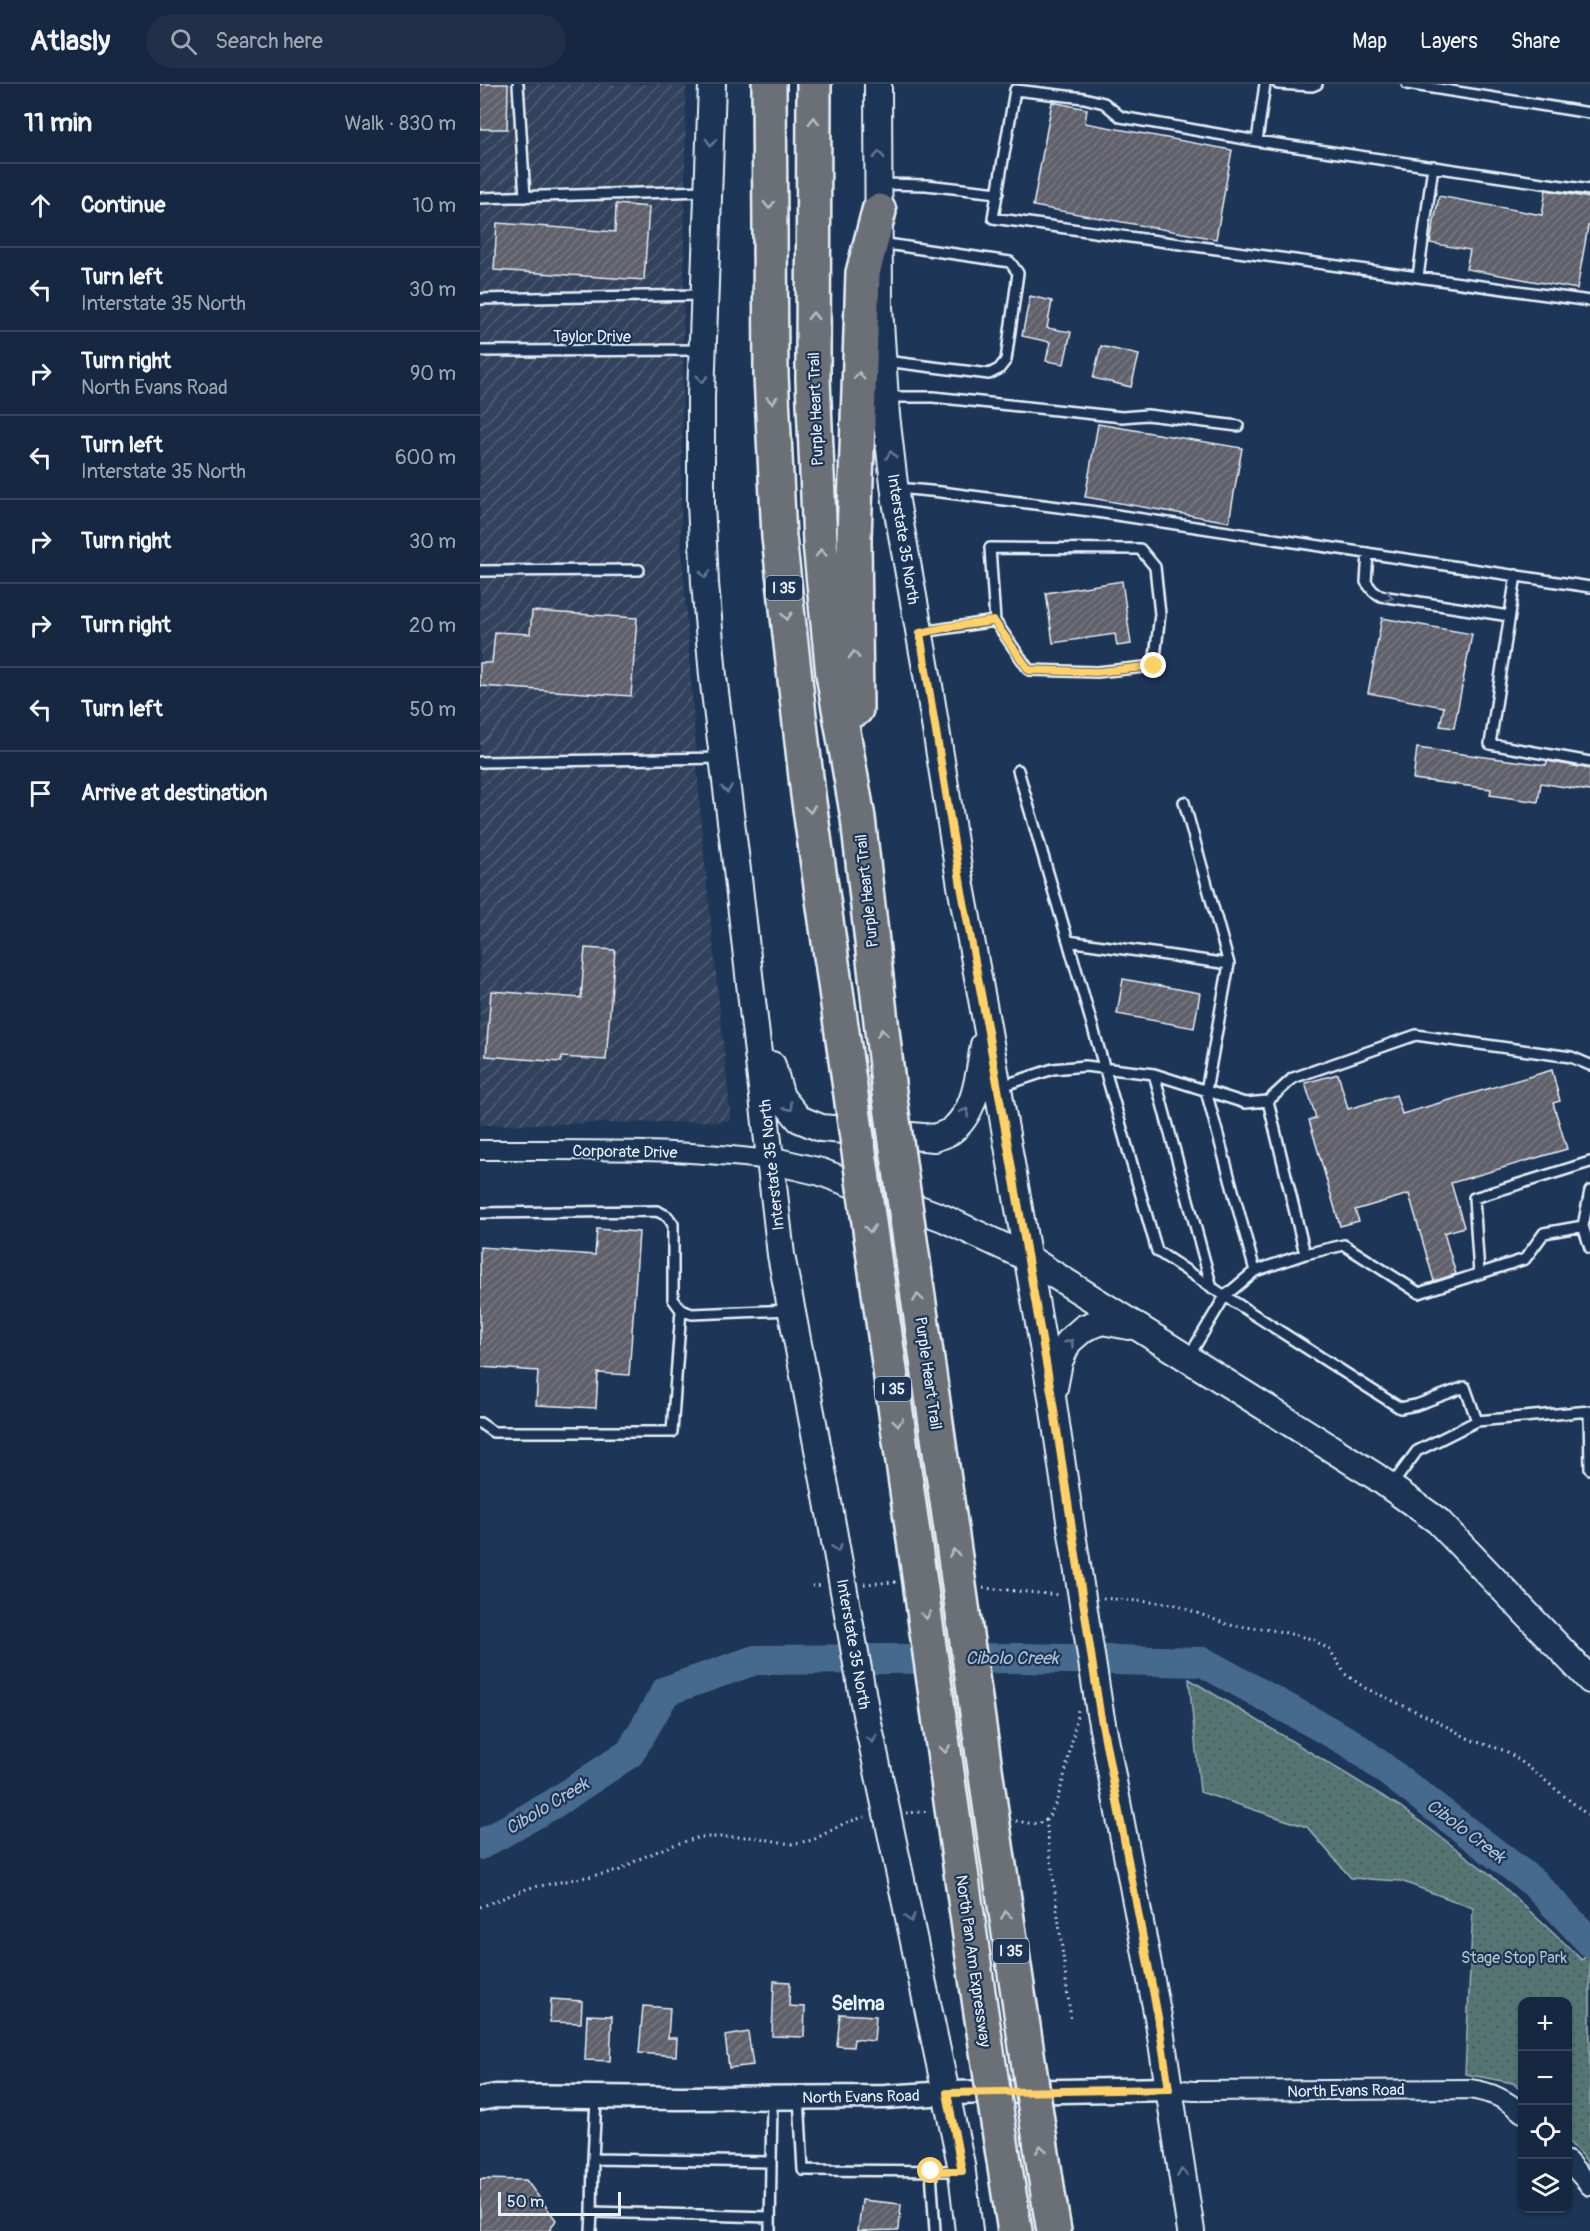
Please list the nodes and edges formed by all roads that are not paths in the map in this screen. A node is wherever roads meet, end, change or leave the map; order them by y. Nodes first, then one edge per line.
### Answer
1 (518, 84) edge
2 (712, 84) edge
3 (758, 84) edge
4 (769, 84) edge
5 (814, 84) edge
6 (878, 84) edge
7 (1265, 84) edge
8 (1278, 84) edge
9 (1317, 84) edge
10 (1407, 84) edge
11 (1015, 87) edge
12 (1471, 89) edge
13 (1590, 113) edge
14 (1257, 141) junction
15 (1433, 166) junction
16 (769, 171) junction
17 (1590, 189) edge
18 (709, 191) junction
19 (998, 193) junction
20 (525, 197) junction
21 (879, 197) junction
22 (480, 198) edge
23 (879, 243) junction
24 (1418, 278) junction
25 (705, 295) junction
26 (480, 299) edge
27 (1590, 301) edge
28 (703, 350) junction
29 (480, 351) edge
30 (883, 361) junction
31 (885, 396) junction
32 (1238, 426) dead end
33 (895, 488) junction
34 (1368, 553) junction
35 (639, 570) dead end
36 (480, 571) edge
37 (1516, 575) junction
38 (1590, 587) edge
39 (1509, 616) junction
40 (994, 621) junction
41 (920, 633) junction
42 (724, 758) junction
43 (480, 762) edge
44 (1590, 762) edge
45 (1018, 770) dead end
46 (1184, 802) dead end
47 (858, 818) junction
48 (1068, 941) junction
49 (1229, 964) junction
50 (751, 993) junction
51 (987, 1026) junction
52 (1590, 1065) edge
53 (1104, 1068) junction
54 (1154, 1074) junction
55 (998, 1088) junction
56 (1206, 1091) junction
57 (1268, 1101) junction
58 (480, 1150) edge
59 (770, 1160) junction
60 (1590, 1162) edge
61 (1590, 1191) edge
62 (480, 1213) edge
63 (1583, 1226) junction
64 (1590, 1248) edge
65 (1305, 1254) junction
66 (1026, 1257) junction
67 (1255, 1271) junction
68 (1479, 1274) junction
69 (1212, 1288) junction
70 (1225, 1296) junction
71 (681, 1310) junction
72 (791, 1310) junction
73 (1142, 1329) junction
74 (1188, 1358) junction
75 (1052, 1397) junction
76 (1589, 1411) edge
77 (1477, 1422) junction
78 (480, 1423) edge
79 (1590, 1469) edge
80 (1390, 1486) junction
81 (1590, 1680) edge
82 (1169, 2089) junction
83 (947, 2093) junction
84 (596, 2097) junction
85 (772, 2097) junction
86 (799, 2097) junction
87 (480, 2099) edge
88 (1518, 2110) edge
89 (593, 2159) junction
90 (771, 2162) junction
91 (1572, 2166) edge
92 (931, 2171) junction
93 (962, 2171) junction
94 (1590, 2186) edge
95 (592, 2212) junction
96 (1013, 2216) edge
97 (770, 2217) junction
98 (1052, 2219) edge
99 (591, 2231) edge
100 (770, 2231) edge
101 (935, 2231) edge
102 (969, 2231) edge
103 (1191, 2231) edge

1 - 20 lane
2 -> 18 main road, Interstate 35 North
3 - 16 highway
4 - 16 highway, I 35
47 -> 5 highway, Purple Heart Trail / I 35
21 -> 6 main road, Interstate 35 North
7 - 14 lane
8 - 9 lane
10 - 12 lane
11 - 14 lane
11 - 19 lane
12 - 13 lane
14 - 15 lane
15 - 17 lane
15 - 24 lane
16 -> 96 highway, North Pan Am Expressway / I 35, bridge
18 - 20 lane
18 - 25 main road, Interstate 35 North
19 - 21 lane
19 - 24 lane
20 - 22 lane
21 - 23 main road, Interstate 35 North
47 -> 21 highway
23 - 30 main road, Interstate 35 North
23 - 30 lane
24 - 27 lane
25 - 26 lane
25 - 28 main road, Interstate 35 North
28 - 29 lane, Taylor Drive
28 -> 42 main road, Interstate 35 North
30 - 31 main road, Interstate 35 North
31 - 32 lane
33 -> 31 main road, Interstate 35 North
33 - 34 lane
33 - 41 main road, Interstate 35 North
34 - 37 lane
34 -> 39 lane
35 - 36 lane
37 - 38 lane
37 - 39 lane
39 - 44 lane
40 - 40 lane
40 - 41 lane
41 - 51 main road, Interstate 35 North
42 - 43 lane
42 -> 50 main road, Interstate 35 North
45 - 48 lane
46 - 49 lane
98 -> 47 highway, Purple Heart Trail / I 35, bridge
48 - 49 lane
48 - 53 lane
49 - 56 lane
50 -> 51 main road
50 - 59 main road, Interstate 35 North
51 - 55 main road, Interstate 35 North
52 - 57 lane
53 - 54 lane
53 - 55 lane
53 - 69 lane
54 - 56 lane
54 - 69 lane
55 - 66 main road, Interstate 35 North
56 - 57 lane
56 - 67 lane
57 - 65 lane
58 - 59 street, Corporate Drive
59 - 66 main road
59 - 72 main road, Interstate 35 North
60 - 68 lane
61 - 63 lane
62 - 71 lane
63 - 64 lane
63 - 68 lane
65 - 67 lane
65 - 68 lane
66 - 73 main road
66 - 75 main road, Interstate 35 North
67 - 70 lane
69 - 70 lane
70 - 74 lane
70 - 77 lane
71 - 72 lane
71 - 78 lane
72 -> 83 main road, Interstate 35 North, bridge
73 - 74 main road
75 -> 73 main road
74 - 80 main road
75 - 82 main road, Interstate 35 North, bridge
76 - 77 lane
76 - 79 lane
77 - 80 lane
80 - 81 main road
82 - 83 street, North Evans Road
82 - 88 street, North Evans Road
103 -> 82 main road, Interstate 35 North
83 - 86 street, North Evans Road
83 - 93 main road, Interstate 35 North
84 - 85 street, North Evans Road
84 - 87 street, North Evans Road
84 - 89 lane
85 - 86 street, North Evans Road
85 - 90 lane
86 - 92 lane
89 - 90 lane
89 - 95 lane
90 - 97 lane
91 - 94 street
92 - 93 lane
92 - 101 lane
93 - 102 main road, Interstate 35 North
95 - 97 lane
95 - 99 lane
97 - 100 lane

